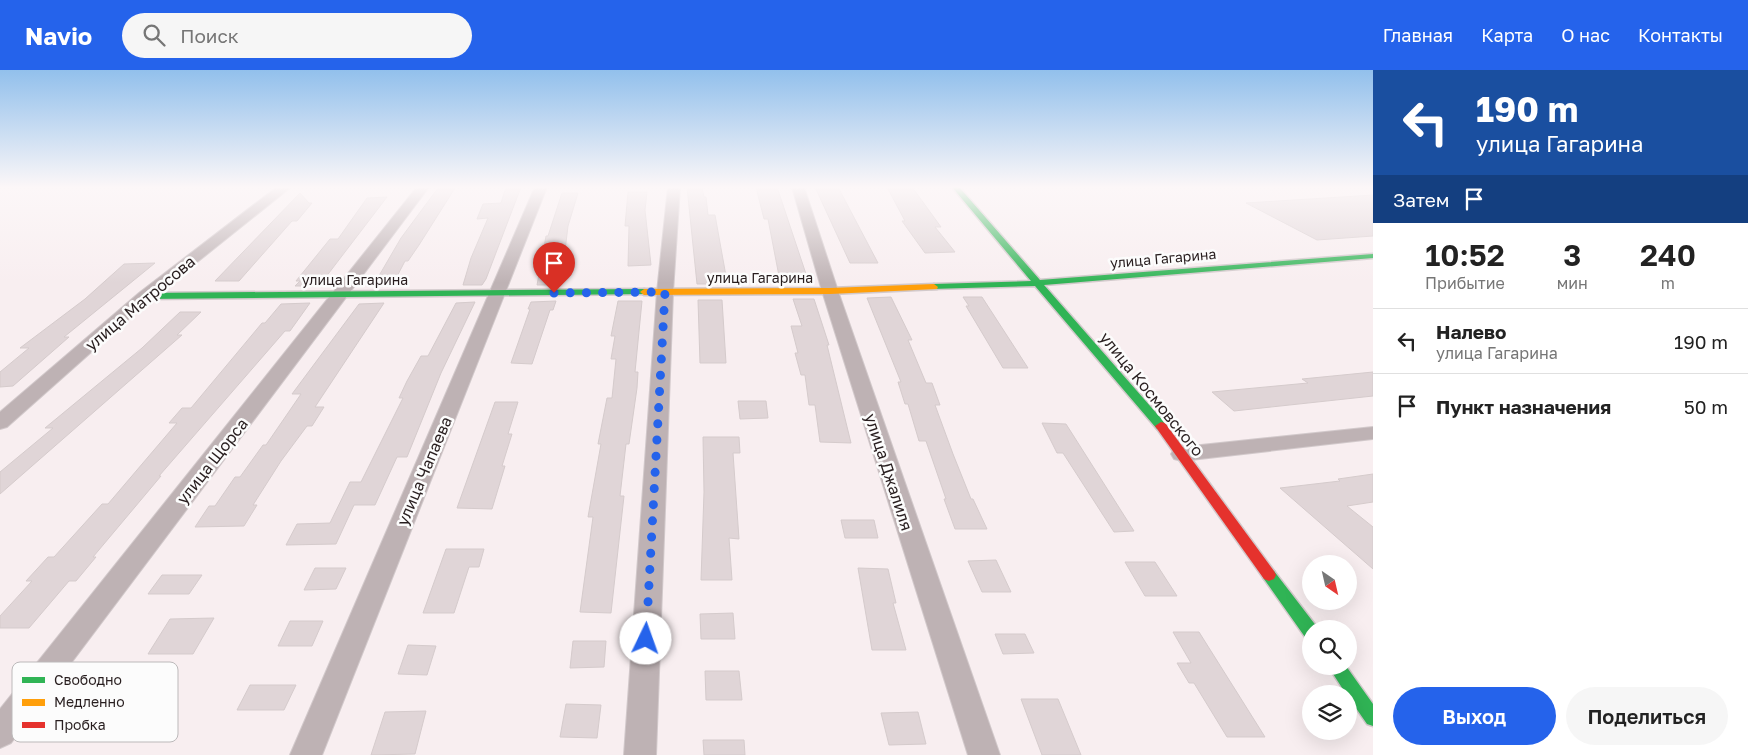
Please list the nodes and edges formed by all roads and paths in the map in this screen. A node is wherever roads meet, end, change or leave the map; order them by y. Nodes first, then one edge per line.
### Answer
1 (244, 219) edge
2 (399, 219) edge
3 (528, 219) edge
4 (671, 219) edge
5 (808, 219) edge
6 (983, 219) edge
7 (1373, 256) edge
8 (1039, 283) junction
9 (830, 291) junction
10 (665, 292) junction
11 (499, 293) junction
12 (342, 294) junction
13 (145, 296) junction
14 (0, 423) edge
15 (1373, 433) edge
16 (1182, 454) junction
17 (1302, 620) edge
18 (55, 662) edge
19 (1342, 675) edge
20 (12, 718) edge
21 (1373, 718) edge
22 (0, 733) edge
23 (306, 755) edge
24 (640, 755) edge
25 (984, 755) edge

1 - 13 street, улица Матросова
2 - 12 street, улица Щорса
3 - 11 street, улица Чапаева
4 - 10 street
5 - 9 street, улица Джалиля
6 - 8 street, улица Космовского
7 - 8 street, улица Гагарина
8 - 9 street, улица Гагарина
8 - 16 street, улица Космовского
9 - 10 street, улица Гагарина
9 - 25 street, улица Джалиля
10 - 11 street, улица Гагарина
10 - 24 street
11 - 12 street, улица Гагарина
11 - 23 street, улица Чапаева
12 - 13 street, улица Гагарина
12 - 18 street, улица Щорса
13 - 14 street, улица Матросова
15 - 16 street
16 - 17 street, улица Космовского
19 - 21 street
20 - 22 street, улица Щорса

